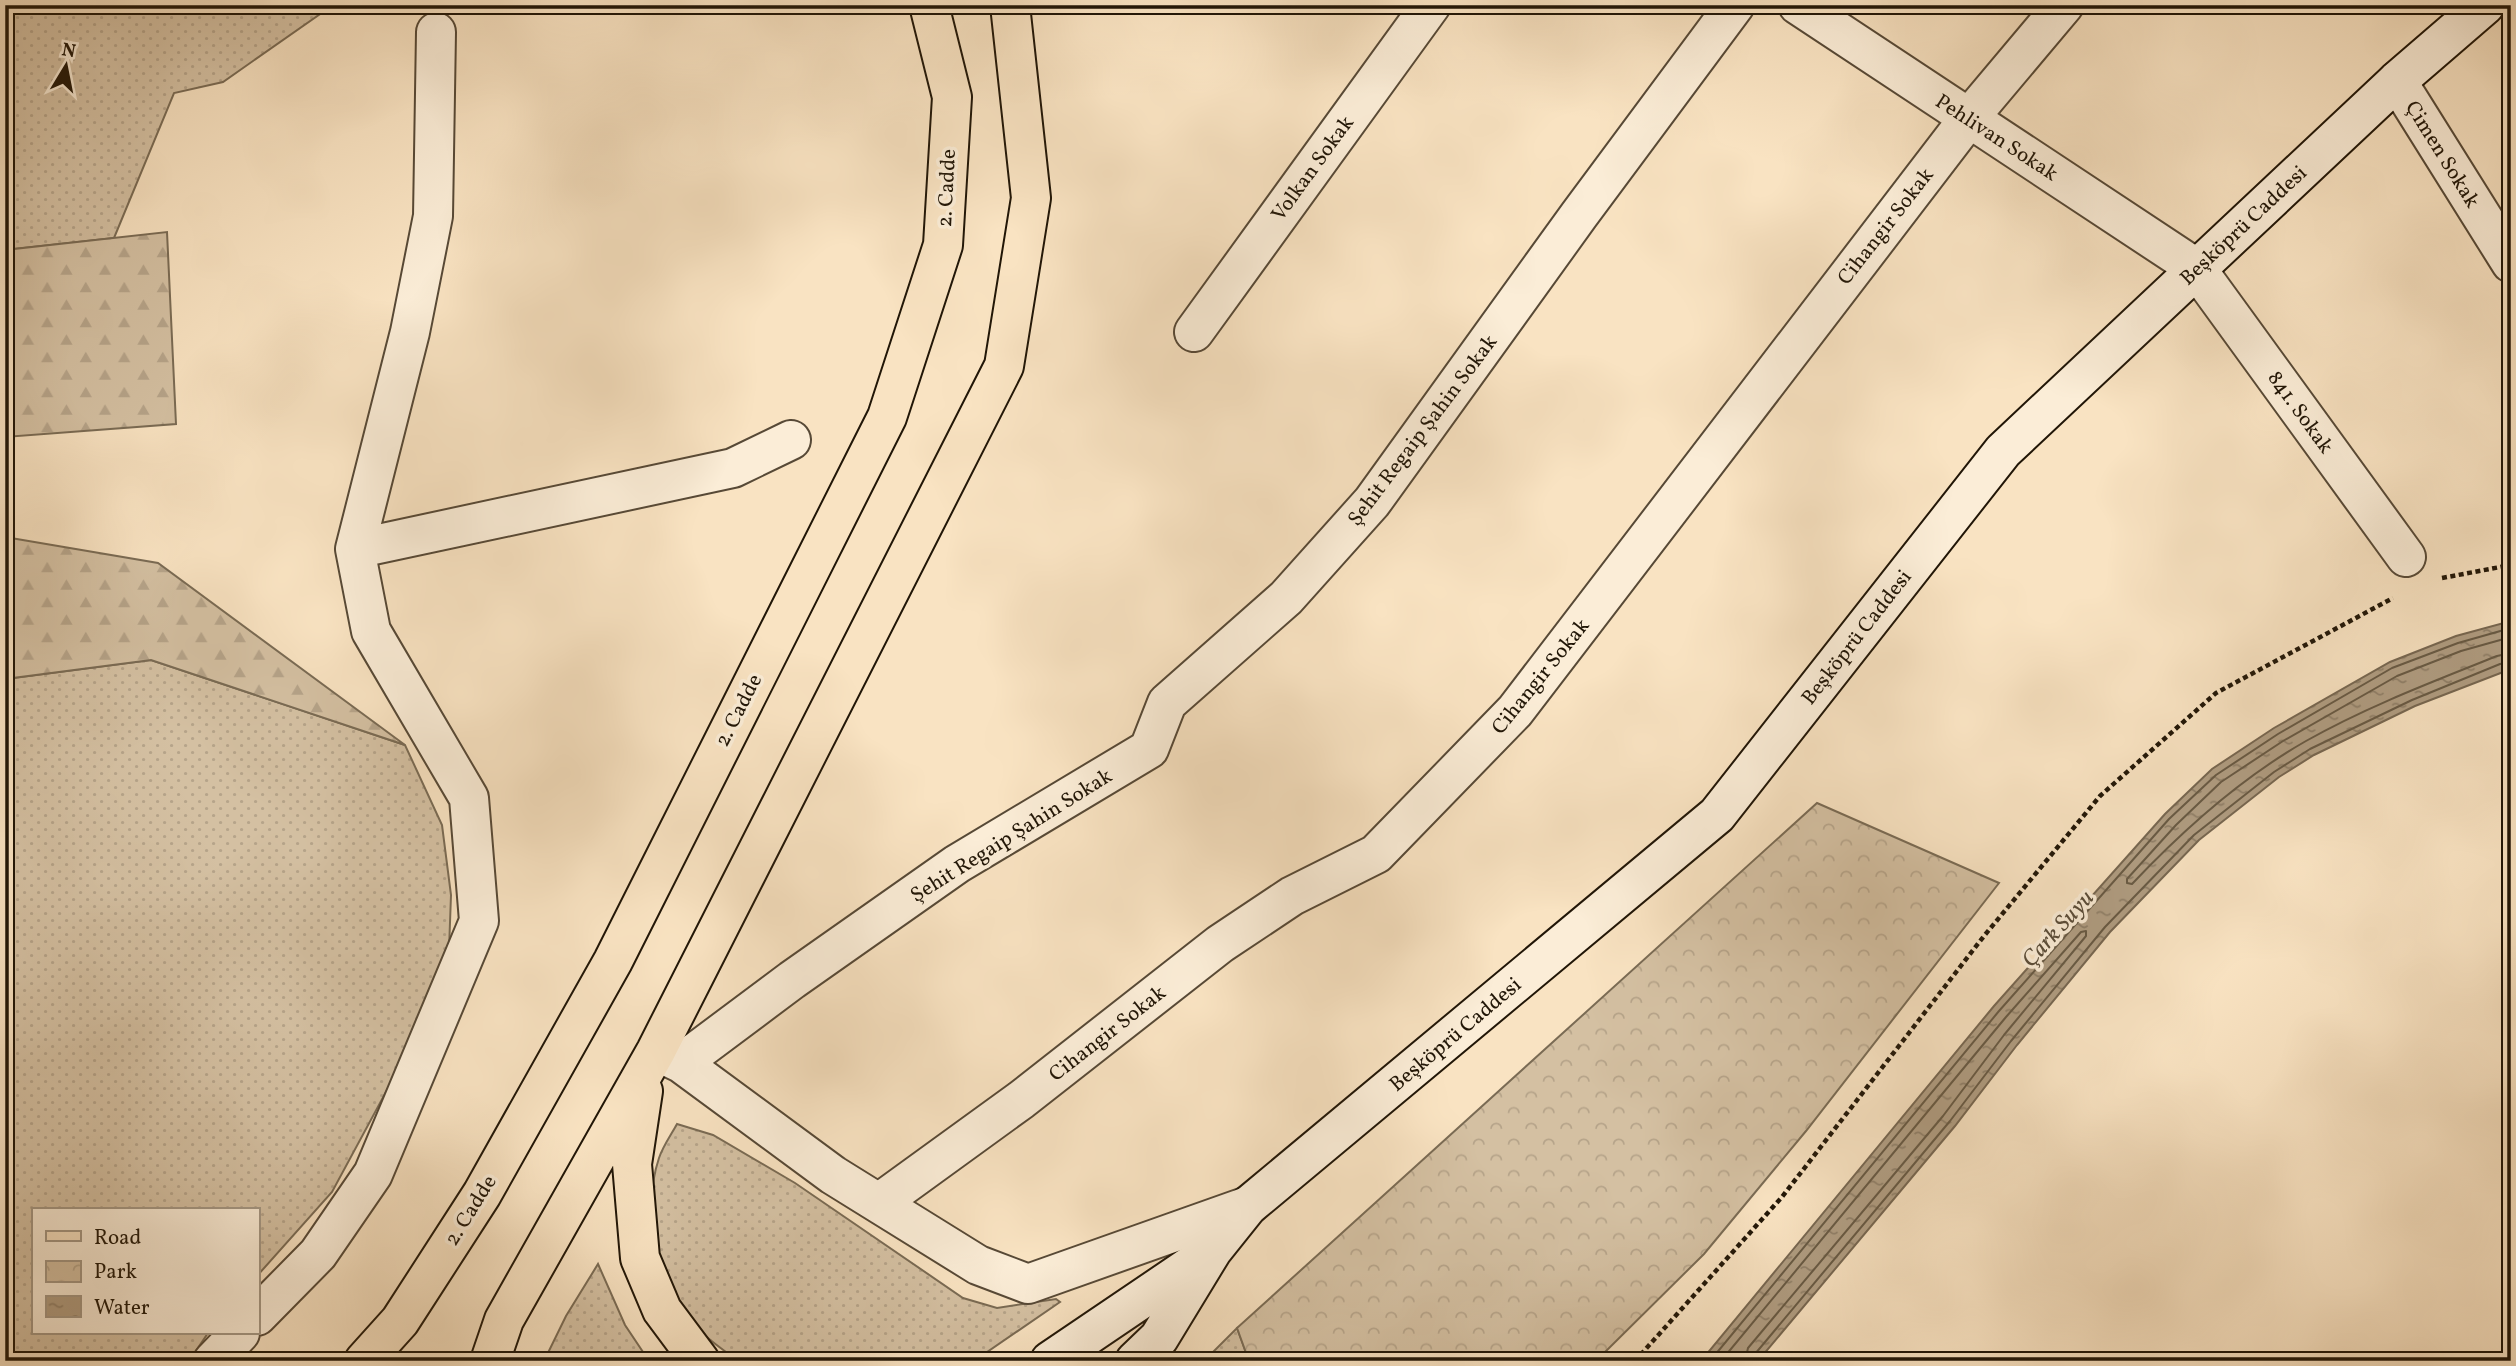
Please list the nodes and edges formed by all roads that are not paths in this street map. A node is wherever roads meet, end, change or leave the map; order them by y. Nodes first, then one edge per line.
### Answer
1 (929, 5) edge
2 (1010, 5) edge
3 (1431, 5) edge
4 (1735, 5) edge
5 (1798, 5) edge
6 (2064, 5) edge
7 (2485, 5) edge
8 (436, 32) dead end
9 (2397, 81) junction
10 (1969, 118) junction
11 (2511, 263) edge
12 (2196, 268) junction
13 (1194, 332) dead end
14 (791, 440) dead end
15 (355, 550) junction
16 (2420, 568) road end
17 (661, 1061) junction
18 (879, 1203) junction
19 (1248, 1206) junction
20 (1212, 1251) junction
21 (259, 1314) edge
22 (239, 1334) edge
23 (213, 1361) edge
24 (364, 1361) edge
25 (490, 1361) edge
26 (700, 1361) edge
27 (1050, 1361) edge
28 (1135, 1361) edge

1 - 24 main road, 2. Cadde
2 - 17 main road
3 - 13 street, Volkan Sokak
4 - 17 street, Şehit Regaip Şahin Sokak
5 - 10 street, Pehlivan Sokak
6 - 10 street, Cihangir Sokak
7 - 9 street, Beşköprü Caddesi
8 - 15 street
9 - 11 street, Çimen Sokak
9 - 12 street, Beşköprü Caddesi
10 - 12 street, Pehlivan Sokak
10 - 18 street, Cihangir Sokak
12 - 16 street, 841. Sokak
12 - 19 street, Beşköprü Caddesi
14 - 15 street
15 - 21 street
17 - 18 street
17 - 25 main road
17 - 26 main road
18 - 19 street
19 - 20 street, Beşköprü Caddesi
20 - 27 street, Beşköprü Caddesi
20 - 28 street, Beşköprü Caddesi
22 - 23 street

